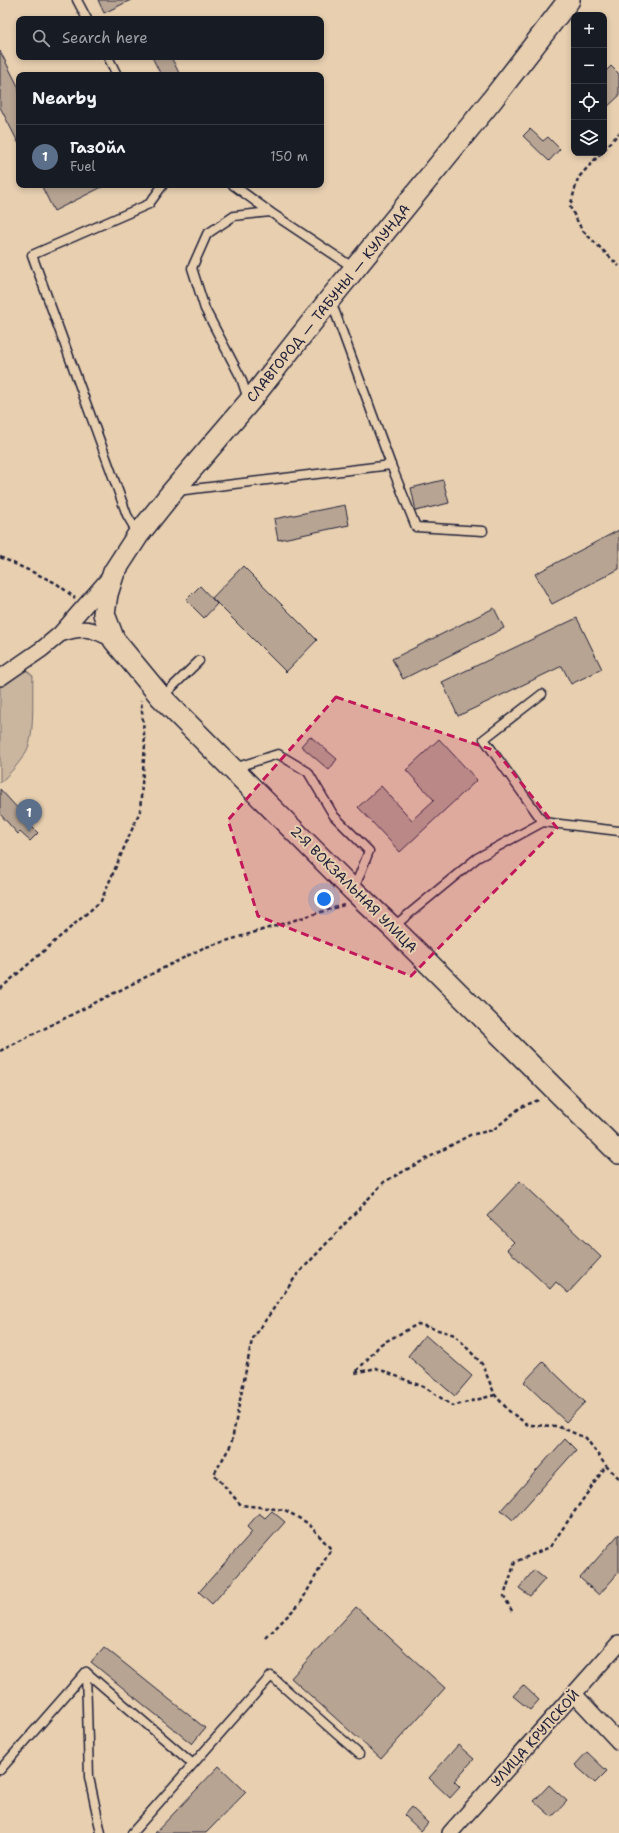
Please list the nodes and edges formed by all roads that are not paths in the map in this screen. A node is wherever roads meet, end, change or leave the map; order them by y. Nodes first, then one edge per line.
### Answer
1 (77, 0) edge
2 (569, 0) edge
3 (85, 16) edge
4 (110, 60) edge
5 (116, 72) edge
6 (161, 188) edge
7 (237, 188) edge
8 (270, 212) junction
9 (355, 269) junction
10 (330, 299) junction
11 (249, 402) junction
12 (391, 465) junction
13 (173, 491) junction
14 (483, 531) dead end
15 (138, 535) junction
16 (114, 572) junction
17 (104, 614) joint
18 (60, 634) junction
19 (114, 640) junction
20 (199, 661) dead end
21 (0, 678) edge
22 (542, 694) dead end
23 (161, 697) junction
24 (233, 768) junction
25 (543, 822) junction
26 (619, 831) edge
27 (358, 895) junction
28 (393, 928) junction
29 (619, 1153) edge
30 (619, 1643) edge
31 (86, 1672) junction
32 (574, 1694) junction
33 (619, 1742) edge
34 (359, 1754) dead end
35 (193, 1764) junction
36 (0, 1770) edge
37 (101, 1833) edge
38 (132, 1833) edge
39 (450, 1833) edge

1 - 3 lane
2 - 9 main road, СЛАВГОРОД — ТАБУНЫ — КУЛУНДА
4 - 5 lane
6 - 15 lane
7 - 8 lane
8 - 9 lane
8 - 11 lane
9 - 10 main road, СЛАВГОРОД — ТАБУНЫ — КУЛУНДА
10 - 11 main road, СЛАВГОРОД — ТАБУНЫ — КУЛУНДА
10 - 12 lane
11 - 13 main road, СЛАВГОРОД — ТАБУНЫ — КУЛУНДА
12 - 13 lane
12 - 14 lane
13 - 15 main road, СЛАВГОРОД — ТАБУНЫ — КУЛУНДА
15 - 16 main road, СЛАВГОРОД — ТАБУНЫ — КУЛУНДА
16 - 17 main road, СЛАВГОРОД — ТАБУНЫ — КУЛУНДА
16 - 18 street
17 - 19 main road, 2-Я ВОКЗАЛЬНАЯ УЛИЦА
18 - 19 street
18 - 21 street
19 - 23 main road, 2-Я ВОКЗАЛЬНАЯ УЛИЦА
20 - 23 lane
22 - 25 lane
23 - 24 main road, 2-Я ВОКЗАЛЬНАЯ УЛИЦА
24 - 27 main road, 2-Я ВОКЗАЛЬНАЯ УЛИЦА
24 - 27 lane
25 - 26 lane
25 - 28 lane
27 - 28 main road, 2-Я ВОКЗАЛЬНАЯ УЛИЦА
28 - 29 main road, 2-Я ВОКЗАЛЬНАЯ УЛИЦА
30 - 32 street, УЛИЦА КРУПСКОЙ
31 - 35 lane
31 - 36 lane
31 - 37 lane
32 - 33 street
32 - 39 street, УЛИЦА КРУПСКОЙ
34 - 35 lane
35 - 38 lane

